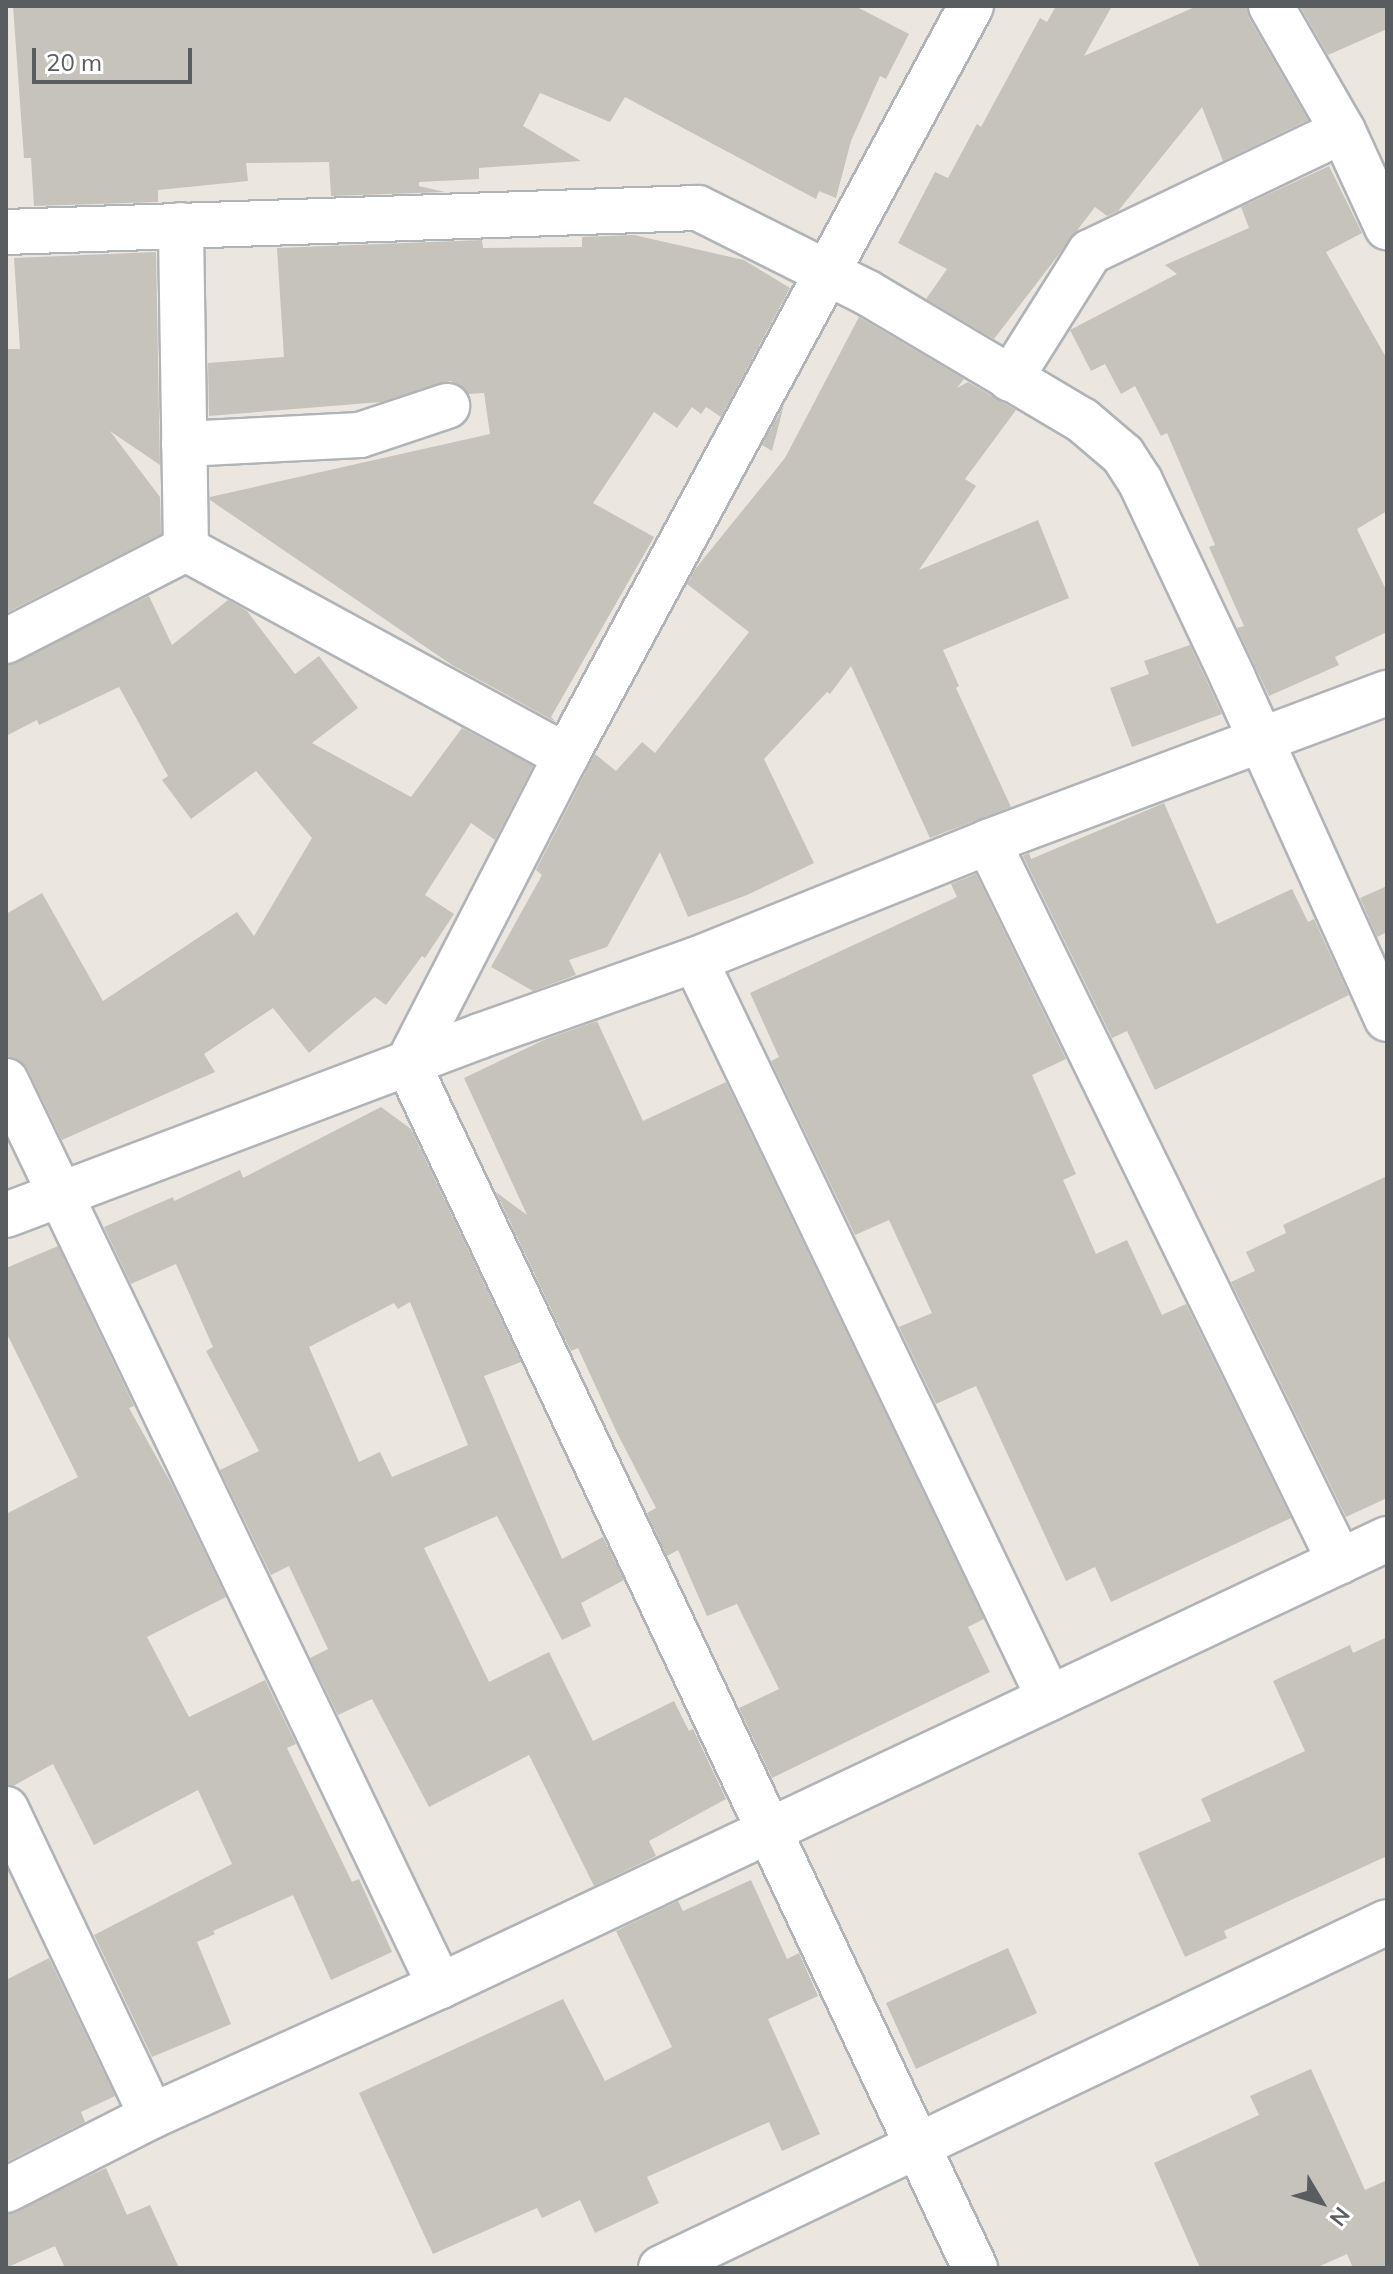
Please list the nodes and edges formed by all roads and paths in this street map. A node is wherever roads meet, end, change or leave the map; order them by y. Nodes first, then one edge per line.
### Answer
1 (971, 6) edge
2 (1271, 6) edge
3 (1343, 131) junction
4 (181, 225) junction
5 (1387, 227) edge
6 (6, 232) edge
7 (827, 271) junction
8 (1010, 379) junction
9 (447, 406) dead end
10 (184, 444) junction
11 (186, 549) junction
12 (6, 641) edge
13 (1387, 693) edge
14 (1260, 742) junction
15 (566, 756) junction
16 (988, 842) junction
17 (695, 960) junction
18 (1387, 1019) edge
19 (408, 1064) junction
20 (6, 1081) edge
21 (59, 1195) junction
22 (6, 1215) edge
23 (1387, 1539) edge
24 (1340, 1562) junction
25 (1049, 1698) junction
26 (6, 1809) edge
27 (767, 1832) junction
28 (1387, 1922) edge
29 (440, 1986) junction
30 (152, 2116) junction
31 (918, 2148) junction
32 (6, 2190) edge
33 (661, 2268) edge
34 (975, 2268) edge

1 - 7 street
2 - 3 street
3 - 5 street
3 - 8 street
4 - 6 street
4 - 7 street
4 - 10 street
7 - 8 street
7 - 15 street
8 - 14 street
9 - 10 street
10 - 11 street
11 - 12 street
11 - 15 street
13 - 14 street
14 - 16 street
14 - 18 street
15 - 19 street
16 - 17 street
16 - 24 street
17 - 19 street
17 - 25 street
19 - 21 street
19 - 27 street
20 - 21 street
21 - 22 street
21 - 29 street
23 - 24 street
24 - 25 street
25 - 27 street
26 - 30 street
27 - 29 street
27 - 31 street
28 - 31 street
29 - 30 street
30 - 32 street
31 - 33 street
31 - 34 street

